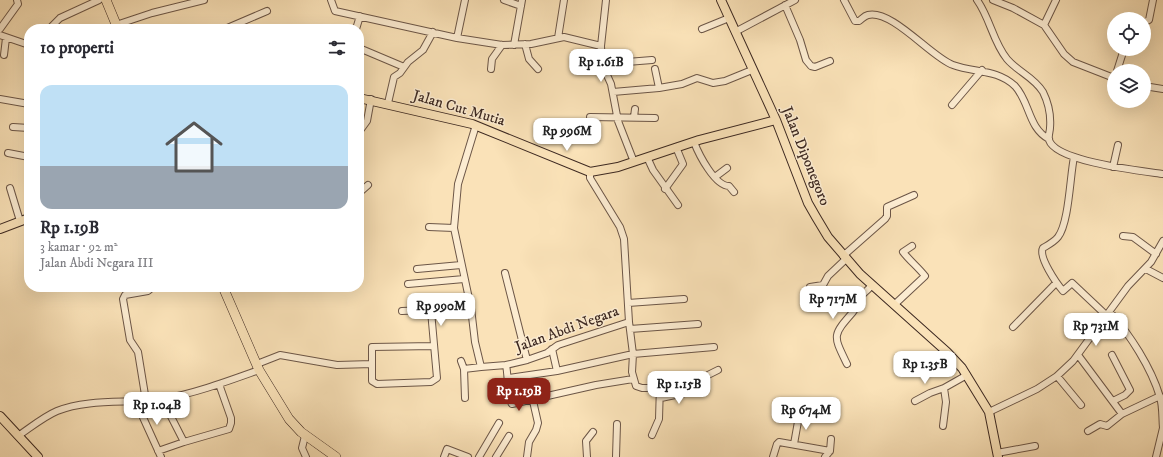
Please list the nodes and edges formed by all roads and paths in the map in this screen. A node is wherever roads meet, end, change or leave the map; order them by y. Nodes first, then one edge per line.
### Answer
1 (17, 0) edge
2 (99, 0) edge
3 (106, 0) edge
4 (204, 0) edge
5 (331, 0) edge
6 (465, 0) edge
7 (504, 0) edge
8 (564, 0) edge
9 (606, 0) edge
10 (721, 0) edge
11 (794, 0) edge
12 (844, 0) edge
13 (977, 0) edge
14 (993, 0) edge
15 (1056, 0) edge
16 (1153, 0) edge
17 (521, 3) edge
18 (785, 5) junction
19 (267, 11) dead end
20 (1151, 12) edge
21 (360, 16) junction
22 (729, 18) junction
23 (53, 24) edge
24 (116, 24) edge
25 (124, 24) edge
26 (242, 24) edge
27 (358, 24) edge
28 (1044, 26) junction
29 (0, 29) edge
30 (702, 29) dead end
31 (433, 32) junction
32 (735, 32) junction
33 (0, 35) edge
34 (6, 38) junction
35 (456, 38) junction
36 (558, 38) junction
37 (24, 43) edge
38 (525, 44) junction
39 (502, 45) junction
40 (514, 45) junction
41 (601, 46) junction
42 (364, 50) edge
43 (4, 55) dead end
44 (652, 60) dead end
45 (830, 61) dead end
46 (602, 64) junction
47 (404, 67) junction
48 (490, 69) dead end
49 (538, 69) dead end
50 (655, 69) dead end
51 (752, 70) junction
52 (982, 70) junction
53 (1107, 76) edge
54 (1151, 87) edge
55 (659, 88) junction
56 (1163, 89) edge
57 (613, 92) junction
58 (364, 98) edge
59 (0, 99) edge
60 (370, 99) junction
61 (24, 103) edge
62 (388, 103) junction
63 (952, 105) dead end
64 (634, 108) dead end
65 (590, 117) dead end
66 (617, 117) junction
67 (634, 117) junction
68 (655, 118) dead end
69 (776, 120) junction
70 (364, 125) edge
71 (476, 125) junction
72 (13, 127) dead end
73 (24, 128) edge
74 (1049, 139) junction
75 (694, 142) junction
76 (1118, 145) dead end
77 (676, 147) junction
78 (8, 154) dead end
79 (24, 156) edge
80 (1074, 156) junction
81 (647, 157) junction
82 (634, 162) junction
83 (727, 168) dead end
84 (1112, 168) junction
85 (590, 172) junction
86 (1163, 174) edge
87 (715, 177) junction
88 (368, 185) dead end
89 (10, 188) dead end
90 (364, 188) edge
91 (665, 189) junction
92 (734, 192) dead end
93 (914, 195) dead end
94 (678, 205) dead end
95 (24, 220) edge
96 (20, 221) junction
97 (428, 227) dead end
98 (0, 228) edge
99 (454, 228) junction
100 (1123, 236) dead end
101 (1163, 241) edge
102 (912, 246) dead end
103 (1161, 248) edge
104 (1156, 254) junction
105 (845, 257) junction
106 (461, 265) junction
107 (417, 269) dead end
108 (1146, 269) junction
109 (505, 273) dead end
110 (1163, 278) edge
111 (464, 279) junction
112 (1056, 283) junction
113 (408, 284) dead end
114 (871, 286) junction
115 (810, 287) dead end
116 (142, 292) edge
117 (225, 292) edge
118 (684, 299) dead end
119 (628, 303) junction
120 (894, 305) junction
121 (446, 309) dead end
122 (402, 311) dead end
123 (431, 311) junction
124 (1108, 314) junction
125 (629, 322) junction
126 (698, 324) dead end
127 (1013, 327) dead end
128 (630, 329) junction
129 (434, 346) junction
130 (714, 347) dead end
131 (552, 349) junction
132 (633, 354) junction
133 (1078, 355) junction
134 (1112, 355) dead end
135 (527, 360) junction
136 (461, 361) dead end
137 (372, 364) junction
138 (847, 364) dead end
139 (481, 365) junction
140 (506, 365) junction
141 (258, 367) junction
142 (464, 369) junction
143 (718, 370) dead end
144 (557, 371) junction
145 (967, 375) junction
146 (1057, 376) junction
147 (509, 378) junction
148 (633, 379) junction
149 (219, 384) junction
150 (660, 385) junction
151 (944, 388) junction
152 (694, 391) dead end
153 (1160, 396) junction
154 (465, 398) dead end
155 (661, 398) junction
156 (162, 399) junction
157 (146, 401) junction
158 (533, 401) junction
159 (915, 401) dead end
160 (1113, 401) junction
161 (136, 402) junction
162 (1081, 405) dead end
163 (989, 412) junction
164 (1122, 414) junction
165 (0, 416) edge
166 (799, 416) dead end
167 (499, 423) dead end
168 (618, 424) dead end
169 (942, 426) dead end
170 (1163, 428) edge
171 (1088, 431) dead end
172 (593, 432) dead end
173 (652, 435) dead end
174 (18, 436) junction
175 (306, 436) junction
176 (509, 436) dead end
177 (1162, 436) edge
178 (831, 439) dead end
179 (184, 442) junction
180 (794, 444) junction
181 (1035, 446) dead end
182 (830, 451) junction
183 (160, 454) edge
184 (998, 455) edge
185 (38, 457) edge
186 (306, 457) edge
187 (336, 457) edge
188 (444, 457) edge
189 (468, 457) edge
190 (479, 457) edge
191 (496, 457) edge
192 (527, 457) edge
193 (587, 457) edge
194 (616, 457) edge
195 (773, 457) edge
196 (825, 457) edge
197 (1156, 457) edge

1 - 29 street
2 - 23 street
3 - 24 highway
4 - 25 street
5 - 21 street
6 - 35 street
7 - 17 street
8 - 36 street
9 - 41 street
10 - 22 main road, Jalan Diponegoro
11 - 18 street
12 - 52 street
13 - 74 street
14 - 28 street
15 - 28 street
16 - 20 street
17 - 40 street
18 - 32 street
18 - 45 street
19 - 26 street
21 - 27 street
21 - 31 street
22 - 30 street
22 - 32 main road, Jalan Diponegoro
28 - 53 street
31 - 35 street
31 - 47 street
32 - 51 main road, Jalan Diponegoro
33 - 34 street
34 - 37 street
34 - 43 street
35 - 39 street
36 - 38 street
36 - 41 street
38 - 40 street
38 - 49 street
39 - 40 street
39 - 48 street
41 - 46 street
42 - 47 street
44 - 46 street
46 - 57 street
47 - 62 street
50 - 55 street
51 - 55 street
51 - 69 main road, Jalan Diponegoro
52 - 63 street
52 - 74 street
54 - 56 street
55 - 57 street
57 - 66 street
58 - 60 main road, Jalan Cut Mutia
59 - 61 street
60 - 62 main road, Jalan Cut Mutia
60 - 70 street
62 - 71 main road, Jalan Cut Mutia
64 - 67 street
65 - 66 street
66 - 67 street
66 - 82 street
67 - 68 street
69 - 75 main road
69 - 105 main road, Jalan Diponegoro
71 - 85 main road, Jalan Cut Mutia
71 - 99 street
72 - 73 street
74 - 80 street
75 - 77 main road
75 - 87 street
76 - 84 street
77 - 81 main road
77 - 91 street
78 - 79 street
80 - 84 street
80 - 112 street
81 - 82 main road
81 - 91 street
82 - 85 main road
83 - 87 street
84 - 86 street
85 - 119 street, Jalan Abdi Negara
87 - 92 street
88 - 90 street
89 - 96 street
91 - 94 street
93 - 105 street
95 - 96 main road
96 - 98 main road
97 - 99 street
99 - 106 street
100 - 104 street
101 - 103 street
102 - 120 street
103 - 104 street
104 - 108 street
105 - 114 main road, Jalan Diponegoro
105 - 115 street
106 - 107 street
106 - 111 street
108 - 110 street
108 - 124 street
109 - 135 street
111 - 113 street
111 - 139 street
112 - 124 street
112 - 127 street
114 - 120 main road, Jalan Diponegoro
114 - 138 street
116 - 157 street
117 - 141 highway
118 - 119 street
119 - 125 street, Jalan Abdi Negara
120 - 145 main road, Jalan Diponegoro
121 - 123 street
122 - 123 street
123 - 129 street
124 - 133 street
124 - 153 street
125 - 128 street
125 - 131 street, Jalan Abdi Negara
126 - 128 street
128 - 132 street
129 - 137 street
129 - 137 street
130 - 132 street
131 - 135 street, Jalan Abdi Negara
131 - 144 street
132 - 144 street
132 - 148 street
133 - 146 street
133 - 160 street
134 - 160 street
135 - 140 street, Jalan Abdi Negara
136 - 142 street
137 - 141 street
139 - 140 street, Jalan Abdi Negara
139 - 142 street, Jalan Abdi Negara
140 - 147 street
141 - 149 street
141 - 175 highway
142 - 154 street
143 - 150 street
144 - 147 street
145 - 151 street
145 - 163 main road, Jalan Diponegoro
146 - 162 street
146 - 163 street
147 - 158 street
148 - 150 street
148 - 158 street
149 - 156 street
149 - 179 street
150 - 155 street
151 - 159 street
151 - 169 street
152 - 155 street
153 - 164 street
153 - 170 street
155 - 173 street
156 - 157 street
156 - 179 street
157 - 161 street
158 - 192 street
160 - 164 street
161 - 174 street
161 - 183 street
163 - 184 main road, Jalan Diponegoro
164 - 171 street
165 - 174 main road
166 - 180 street
167 - 190 street
168 - 194 street
170 - 177 street
172 - 193 street
174 - 185 main road
175 - 186 street
175 - 187 highway
176 - 191 street
177 - 197 street
178 - 182 street
179 - 183 street
180 - 182 street
180 - 195 street
181 - 184 street
182 - 196 street
188 - 189 street

